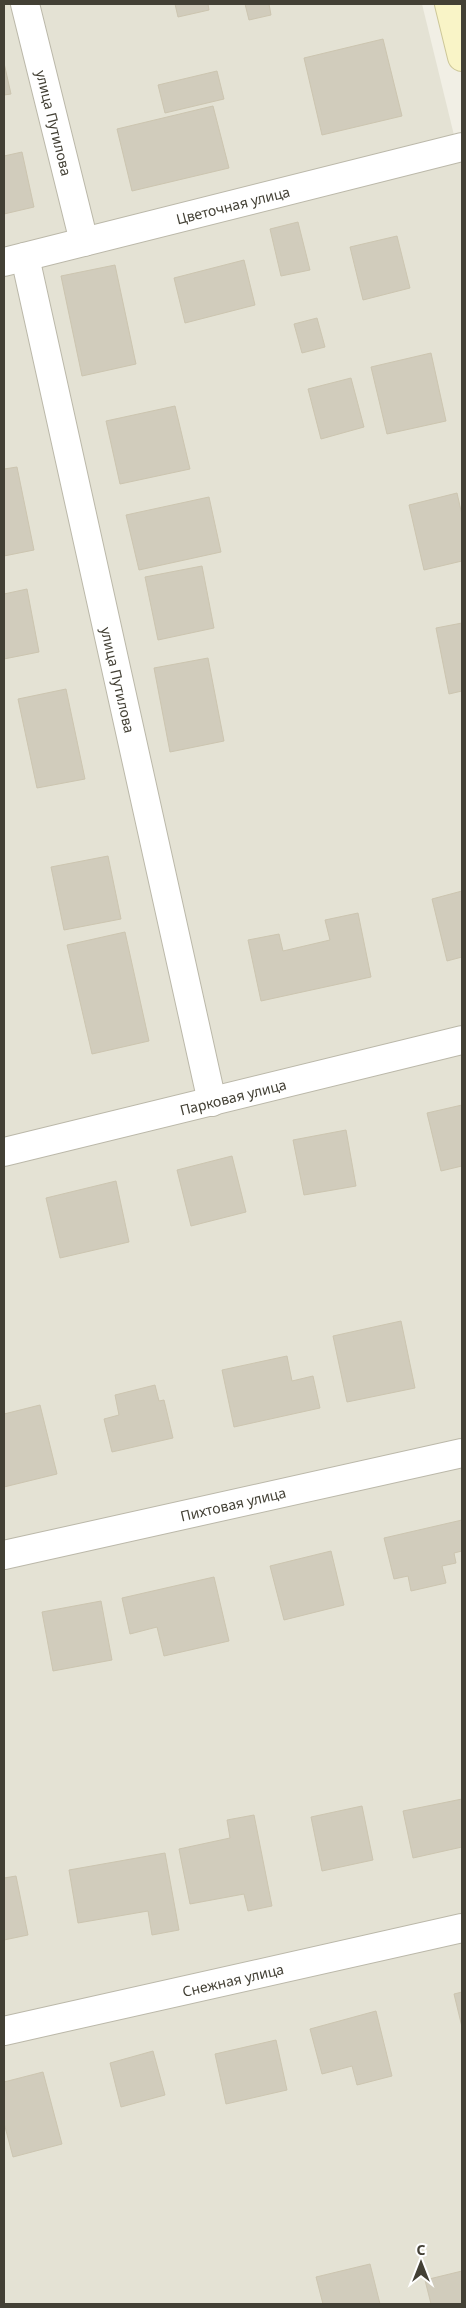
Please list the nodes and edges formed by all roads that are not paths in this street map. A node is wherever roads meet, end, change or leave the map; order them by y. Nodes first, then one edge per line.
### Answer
1 (25, 4) edge
2 (449, 4) edge
3 (462, 57) edge
4 (462, 147) edge
5 (84, 242) junction
6 (14, 260) edge
7 (462, 1040) edge
8 (212, 1102) junction
9 (4, 1152) edge
10 (462, 1453) edge
11 (4, 1555) edge
12 (462, 1928) edge
13 (4, 2031) edge

1 - 5 street, улица Путилова
2 - 3 street
4 - 5 street, Цветочная улица
5 - 6 street, Цветочная улица
6 - 8 street, улица Путилова
7 - 8 street, Парковая улица
8 - 9 street, Парковая улица
10 - 11 street, Пихтовая улица
12 - 13 street, Снежная улица

